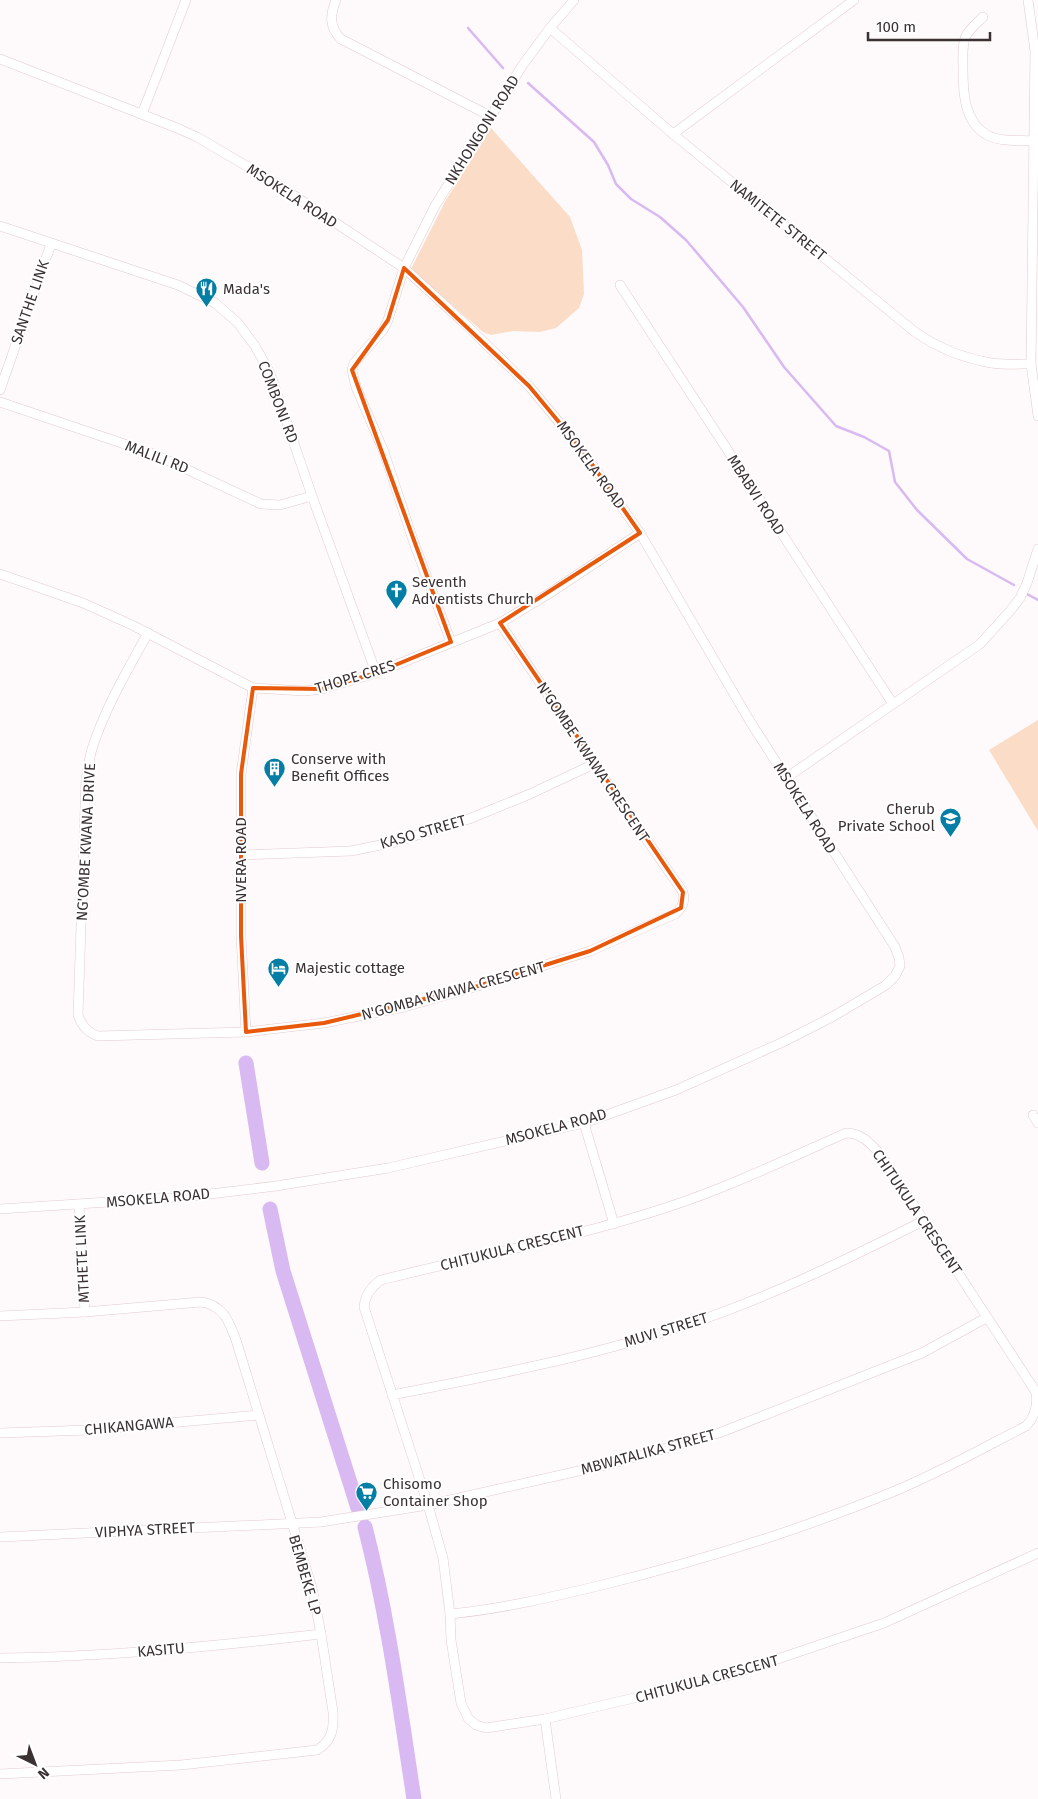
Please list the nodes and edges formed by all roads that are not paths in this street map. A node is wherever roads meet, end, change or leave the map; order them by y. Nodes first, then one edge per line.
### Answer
1 (186, 0) edge
2 (336, 0) edge
3 (574, 0) edge
4 (854, 0) edge
5 (1028, 0) edge
6 (982, 17) dead end
7 (550, 28) junction
8 (0, 59) edge
9 (142, 114) junction
10 (490, 116) junction
11 (673, 134) junction
12 (1033, 141) junction
13 (0, 226) edge
14 (51, 244) junction
15 (404, 268) junction
16 (620, 285) dead end
17 (1031, 364) junction
18 (0, 390) edge
19 (0, 402) edge
20 (1038, 416) edge
21 (312, 496) junction
22 (640, 533) junction
23 (1038, 549) edge
24 (0, 574) edge
25 (500, 623) junction
26 (148, 633) junction
27 (451, 642) junction
28 (376, 673) junction
29 (253, 688) junction
30 (893, 704) junction
31 (594, 764) junction
32 (786, 778) junction
33 (241, 854) junction
34 (684, 901) joint
35 (87, 1030) joint
36 (246, 1032) junction
37 (584, 1122) junction
38 (79, 1205) junction
39 (0, 1209) edge
40 (925, 1220) junction
41 (614, 1224) junction
42 (85, 1312) junction
43 (0, 1316) edge
44 (986, 1318) junction
45 (392, 1395) junction
46 (259, 1415) junction
47 (0, 1433) edge
48 (428, 1505) junction
49 (291, 1523) junction
50 (0, 1537) edge
51 (1038, 1553) edge
52 (450, 1614) junction
53 (321, 1634) junction
54 (0, 1658) edge
55 (545, 1718) junction
56 (0, 1774) edge
57 (556, 1799) edge

1 - 9 street
2 - 10 street
3 - 7 street, NKHONGONI ROAD
4 - 11 street
5 - 12 street
6 - 12 street
7 - 10 street, NKHONGONI ROAD
7 - 11 street, NAMITETE STREET
8 - 9 street, MSOKELA ROAD
9 - 15 street, MSOKELA ROAD
10 - 15 street, NKHONGONI ROAD
11 - 17 street, NAMITETE STREET
12 - 17 street
13 - 14 street, COMBONI RD
14 - 18 street, SANTHE LINK
14 - 21 street, COMBONI RD
15 - 22 street, MSOKELA ROAD
15 - 27 street, NKHONGONI ROAD
16 - 30 street, MBABVI ROAD
17 - 20 street
19 - 21 street, MALILI RD
21 - 28 street, COMBONI RD
22 - 25 street, THOPE CRES
22 - 32 street, MSOKELA ROAD
23 - 30 street
24 - 26 street, THOPE CRES
25 - 27 street, THOPE CRES
25 - 31 street, N'GOMBE KWAWA CRESCENT
26 - 29 street, THOPE CRES
26 - 35 street, NG'OMBE KWANA DRIVE
27 - 28 street, THOPE CRES
28 - 29 street, THOPE CRES
29 - 33 street, NVERA ROAD
30 - 32 street
31 - 33 street, KASO STREET
31 - 34 street, N'GOMBE KWAWA CRESCENT
32 - 37 street, MSOKELA ROAD
33 - 36 street, NVERA ROAD
34 - 36 street, N'GOMBA KWAWA CRESCENT
35 - 36 street, N'GOMBA KWAWA CRESCENT
37 - 38 street, MSOKELA ROAD
37 - 41 street
38 - 39 street, MSOKELA ROAD
38 - 42 street, MTHETE LINK
40 - 41 street, CHITUKULA CRESCENT
40 - 44 street, CHITUKULA CRESCENT
40 - 45 street, MUVI STREET
41 - 45 street, CHITUKULA CRESCENT
42 - 43 street, BEMBEKE LP
42 - 46 street, BEMBEKE LP
44 - 48 street, MBWATALIKA STREET
44 - 52 street, CHITUKULA CRESCENT
45 - 48 street, CHITUKULA CRESCENT
46 - 47 street, CHIKANGAWA
46 - 49 street, BEMBEKE LP
48 - 49 street, MBWATALIKA STREET
48 - 52 street, CHITUKULA CRESCENT
49 - 50 street, VIPHYA STREET
49 - 53 street, BEMBEKE LP
51 - 55 street, CHITUKULA CRESCENT
52 - 55 street, CHITUKULA CRESCENT
53 - 54 street, KASITU
53 - 56 street, BEMBEKE LP
55 - 57 street

